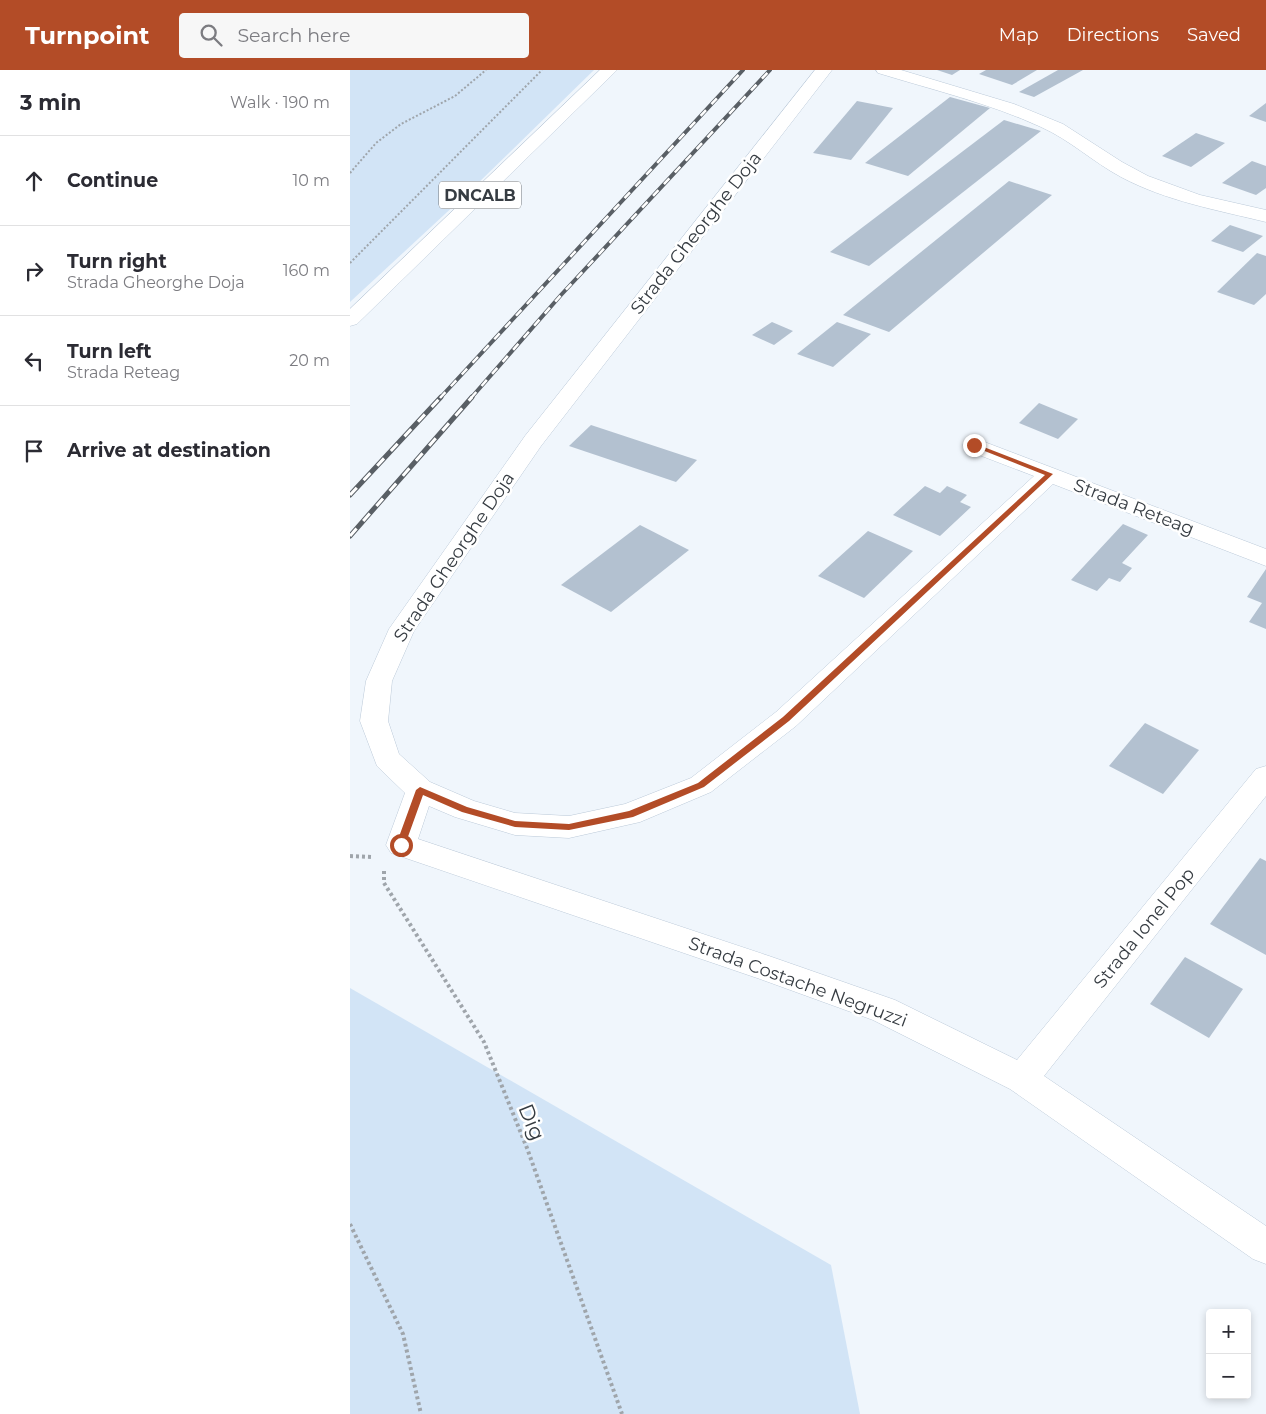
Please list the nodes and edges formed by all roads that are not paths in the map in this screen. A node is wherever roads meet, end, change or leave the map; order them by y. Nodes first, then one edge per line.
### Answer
1 (609, 70) edge
2 (824, 70) edge
3 (884, 70) edge
4 (1266, 216) edge
5 (350, 320) edge
6 (974, 445) dead end
7 (1050, 474) junction
8 (1266, 558) edge
9 (1266, 776) edge
10 (420, 790) junction
11 (1022, 1079) junction
12 (1266, 1247) edge

1 - 5 street, DNCALB
2 - 10 street, Strada Gheorghe Doja
3 - 4 street
6 - 7 street, Strada Reteag
7 - 8 street, Strada Reteag
7 - 10 street, Strada Gheorghe Doja
9 - 11 street, Strada Ionel Pop
10 - 11 street, Strada Costache Negruzzi
11 - 12 street, Strada Costache Negruzzi

